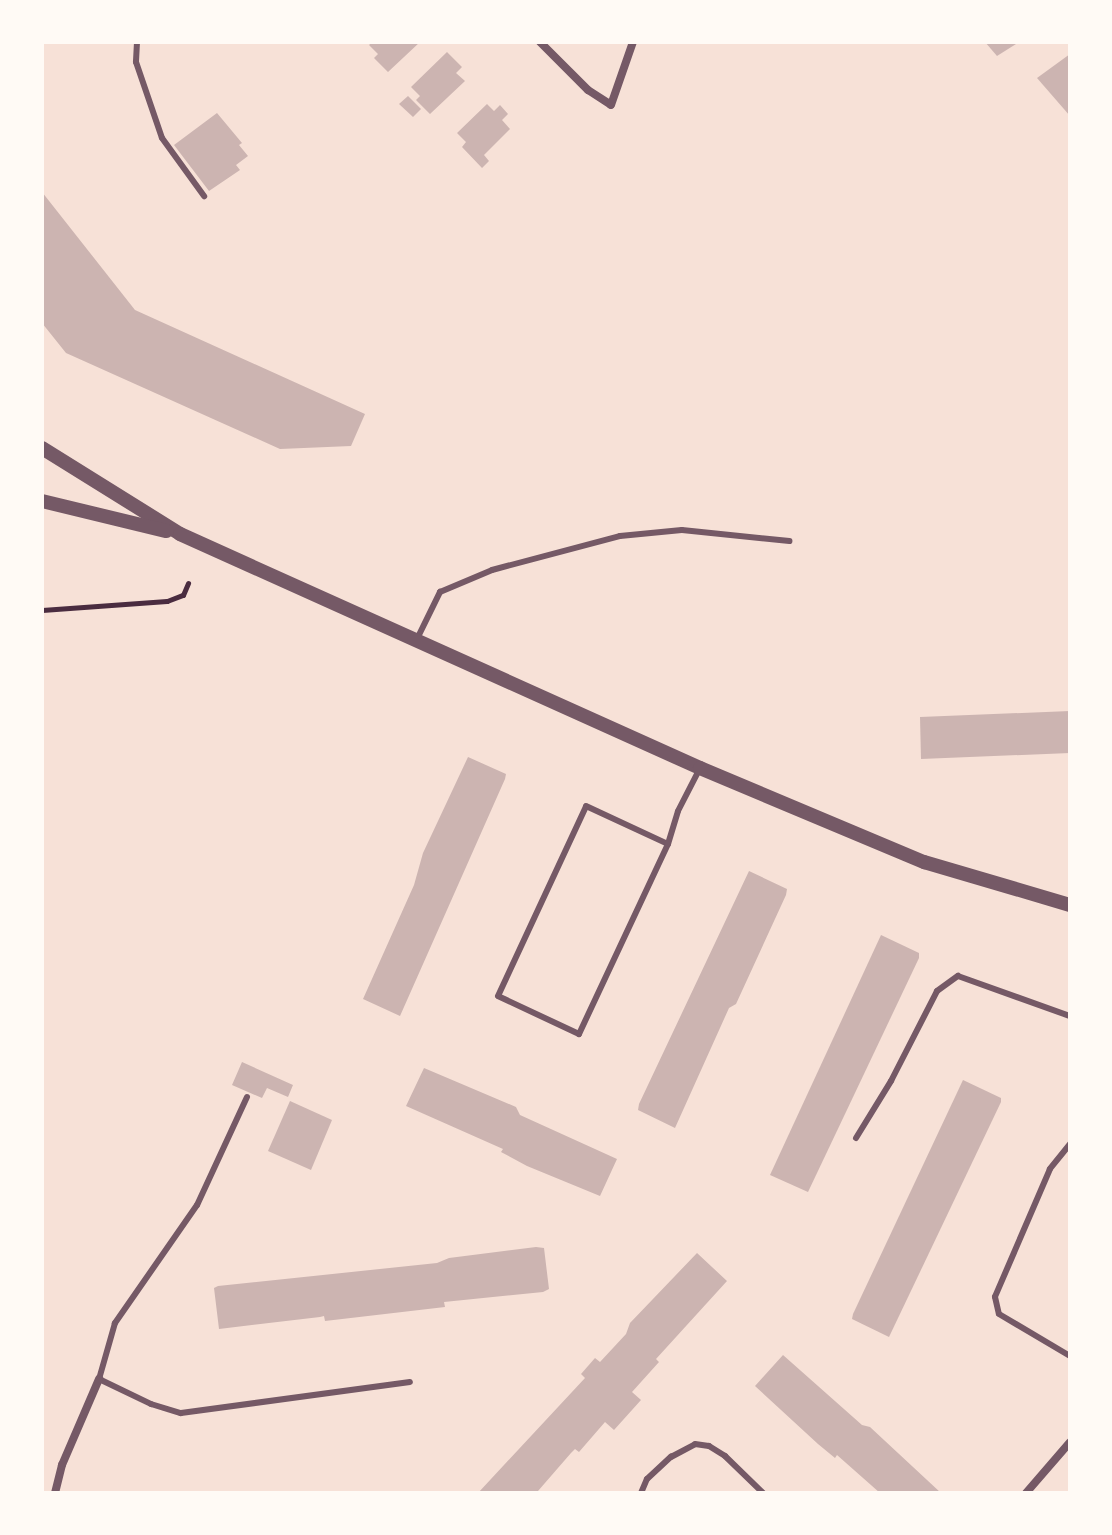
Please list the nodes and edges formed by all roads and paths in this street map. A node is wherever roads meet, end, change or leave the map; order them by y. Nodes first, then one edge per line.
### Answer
1 (137, 42) edge
2 (540, 42) edge
3 (633, 42) edge
4 (204, 196) dead end
5 (42, 448) edge
6 (42, 501) edge
7 (180, 534) junction
8 (789, 541) dead end
9 (188, 583) dead end
10 (42, 610) edge
11 (416, 641) junction
12 (700, 768) junction
13 (668, 844) junction
14 (1070, 905) edge
15 (1070, 1016) edge
16 (247, 1097) dead end
17 (856, 1138) dead end
18 (1070, 1144) edge
19 (1070, 1356) edge
20 (99, 1379) junction
21 (410, 1382) dead end
22 (1070, 1442) edge
23 (55, 1493) edge
24 (641, 1493) edge
25 (763, 1493) edge
26 (1026, 1493) edge

1 - 4 lane
2 - 3 street
5 - 7 street
6 - 7 street
7 - 11 street
8 - 11 lane
9 - 10 path
11 - 12 street
12 - 13 lane
12 - 14 street
13 - 13 lane
15 - 17 lane
16 - 20 lane
18 - 19 lane
20 - 21 lane
20 - 23 street
22 - 26 street
24 - 25 lane

